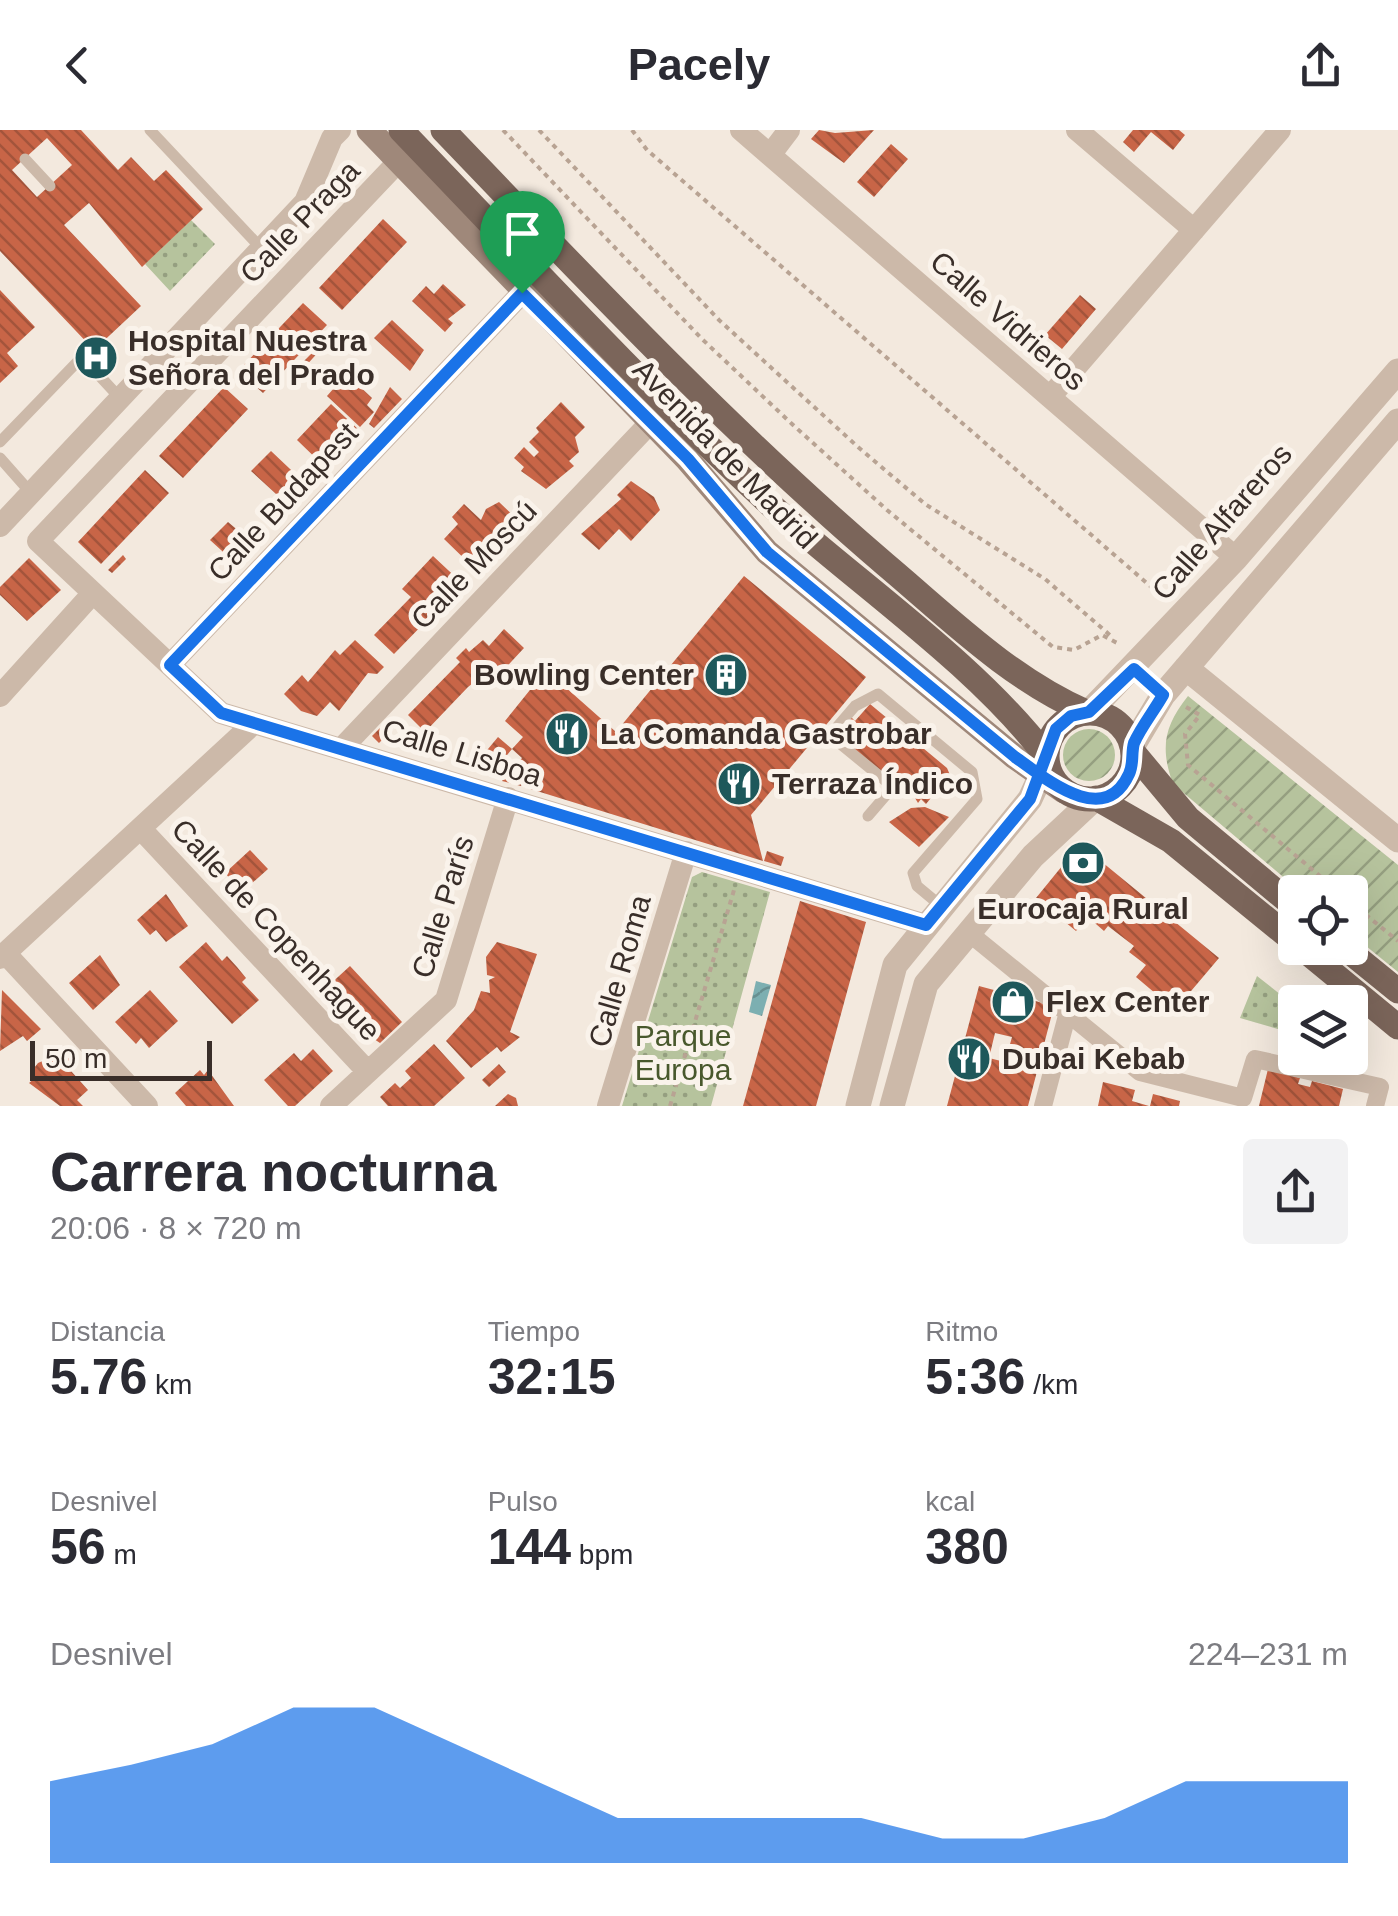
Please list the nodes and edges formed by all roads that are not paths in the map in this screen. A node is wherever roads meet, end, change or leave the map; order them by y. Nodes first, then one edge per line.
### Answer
1 (150, 130) edge
2 (340, 130) edge
3 (369, 130) edge
4 (402, 130) edge
5 (443, 130) edge
6 (741, 130) edge
7 (789, 130) edge
8 (1077, 130) edge
9 (1280, 130) edge
10 (770, 155) junction
11 (24, 159) dead end
12 (398, 162) junction
13 (50, 186) dead end
14 (1194, 230) junction
15 (261, 248) junction
16 (522, 293) junction
17 (1398, 370) edge
18 (1050, 397) junction
19 (120, 398) junction
20 (1398, 422) edge
21 (650, 423) junction
22 (0, 442) edge
23 (0, 458) edge
24 (31, 492) junction
25 (0, 526) edge
26 (38, 540) joint
27 (1236, 558) junction
28 (93, 593) junction
29 (170, 665) junction
30 (1186, 668) junction
31 (0, 696) edge
32 (1088, 712) junction
33 (254, 723) junction
34 (342, 748) junction
35 (1133, 750) junction
36 (1045, 764) junction
37 (508, 798) junction
38 (1095, 799) junction
39 (868, 816) dead end
40 (140, 829) junction
41 (1398, 840) edge
42 (686, 852) junction
43 (1278, 892) edge
44 (934, 915) junction
45 (1278, 928) edge
46 (969, 932) junction
47 (3, 955) edge
48 (1323, 965) edge
49 (1366, 965) edge
50 (1398, 990) edge
51 (1068, 1012) junction
52 (1398, 1027) edge
53 (368, 1072) junction
54 (1242, 1102) edge
55 (147, 1106) edge
56 (331, 1106) edge
57 (608, 1106) edge
58 (858, 1106) edge
59 (892, 1106) edge
60 (1043, 1106) edge
61 (1375, 1106) edge

1 - 15 lane
2 - 15 street
3 - 12 main road, Avenida de Madrid
4 - 36 main road, Avenida de Madrid
5 - 32 main road, Avenida de Madrid
6 - 10 street, Calle Vidrieros
7 - 10 street
8 - 14 street
9 - 14 street
10 - 18 street, Calle Vidrieros
11 - 13 lane
12 - 16 main road, Avenida de Madrid
12 - 26 street, Calle Praga
14 - 18 street
15 - 19 street
16 - 21 main road, Avenida de Madrid
16 - 29 street, Calle Budapest
17 - 27 street, Calle Alfareros
18 - 27 street, Calle Vidrieros
19 - 22 lane
19 - 24 street
20 - 30 street
21 - 34 street, Calle Moscú
21 - 36 main road, Avenida de Madrid
23 - 24 lane
24 - 25 street
26 - 28 street, Calle Lisboa
27 - 32 street, Calle Alfareros
28 - 29 street, Calle Lisboa
28 - 31 street
29 - 33 street, Calle Lisboa
30 - 35 street
30 - 41 street
32 - 35 main road, Avenida de Madrid
32 - 36 main road
33 - 34 street, Calle Lisboa
33 - 40 street
34 - 37 street, Calle Lisboa
35 - 38 main road
35 - 43 main road, Avenida de Madrid
36 - 38 main road, Avenida de Madrid
36 - 44 street
37 - 42 street, Calle Lisboa
37 - 53 street, Calle París
38 - 45 main road, Avenida de Madrid
38 - 46 street
39 - 44 lane
40 - 47 street
40 - 53 street, Calle de Copenhague
42 - 44 street, Calle Lisboa
42 - 57 street, Calle Roma
44 - 58 street
46 - 51 street
46 - 59 street
47 - 55 street
48 - 52 main road
49 - 50 main road
51 - 54 street
51 - 60 street
53 - 56 street, Calle París
54 - 61 street

